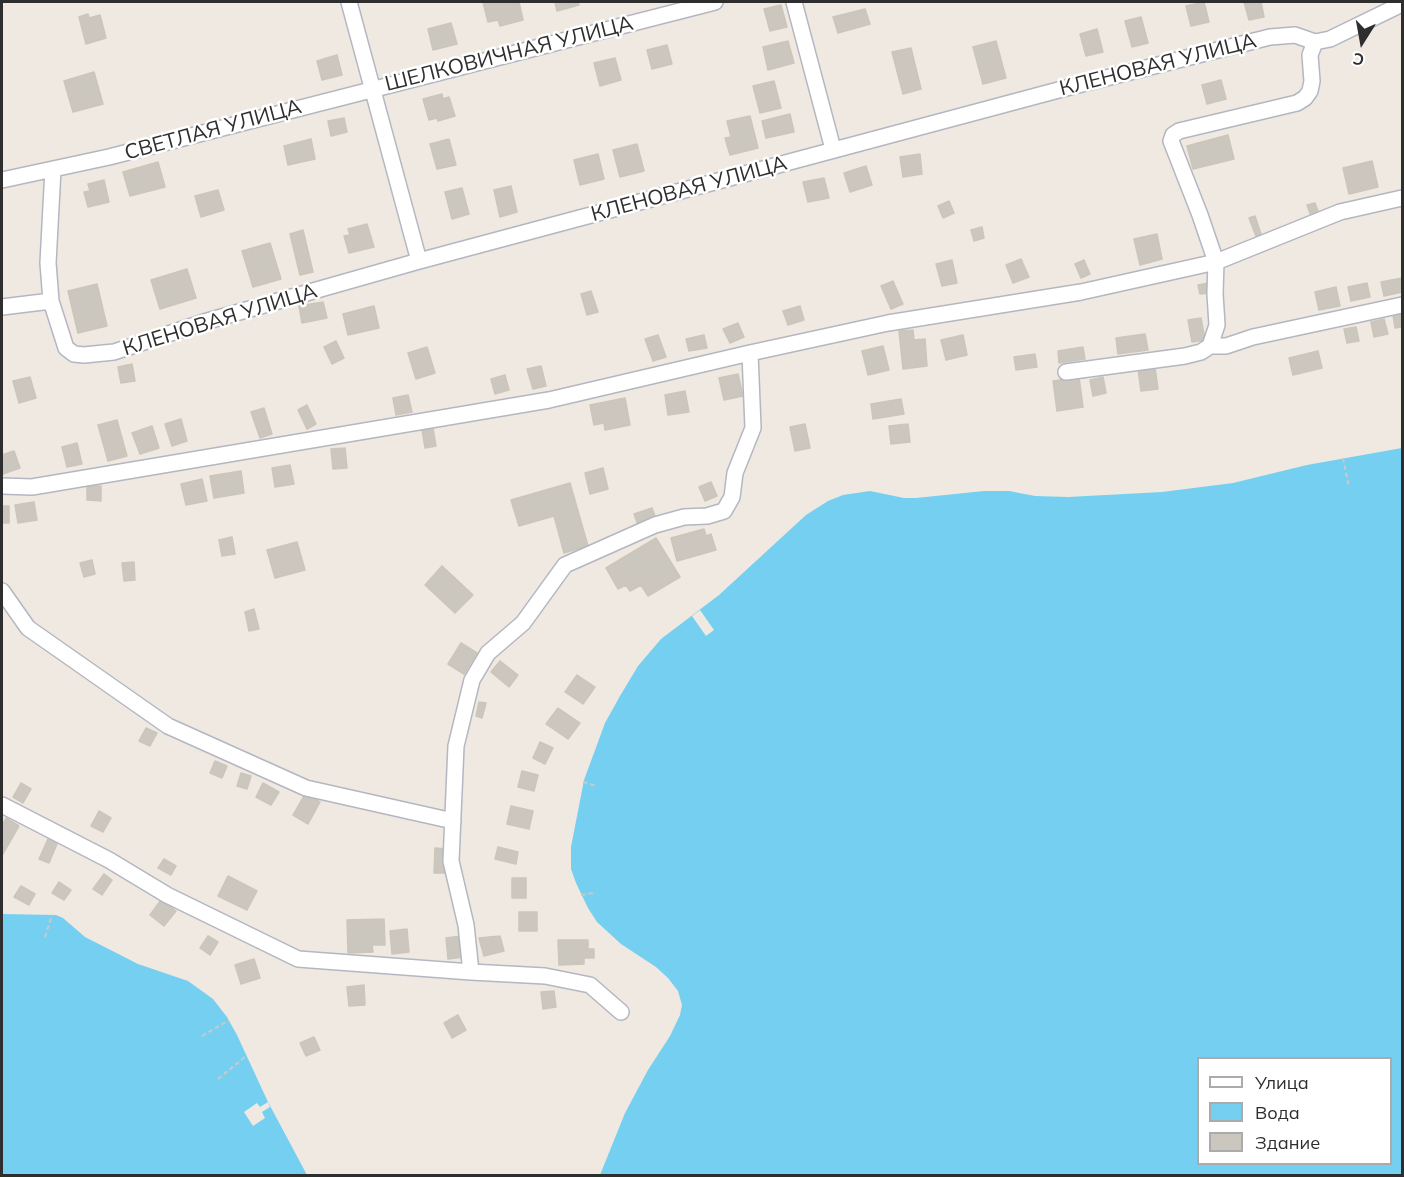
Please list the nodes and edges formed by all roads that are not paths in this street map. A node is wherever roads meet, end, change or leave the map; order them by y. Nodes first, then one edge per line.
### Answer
1 (349, 2) edge
2 (715, 2) edge
3 (794, 2) edge
4 (1402, 4) edge
5 (1315, 42) junction
6 (372, 88) junction
7 (833, 149) junction
8 (53, 169) junction
9 (2, 180) edge
10 (1402, 198) edge
11 (419, 261) junction
12 (1216, 262) junction
13 (51, 301) junction
14 (1402, 305) edge
15 (2, 307) edge
16 (1210, 346) junction
17 (750, 353) junction
18 (1066, 372) dead end
19 (2, 486) edge
20 (2, 591) edge
21 (2, 805) edge
22 (453, 821) junction
23 (471, 972) junction
24 (621, 1012) dead end

1 - 6 street
2 - 6 street, ШЕЛКОВИЧНАЯ УЛИЦА
3 - 7 street
4 - 5 street
5 - 7 street, КЛЕНОВАЯ УЛИЦА
5 - 12 street
6 - 8 street, СВЕТЛАЯ УЛИЦА
6 - 11 street
7 - 11 street, КЛЕНОВАЯ УЛИЦА
8 - 9 street, СВЕТЛАЯ УЛИЦА
8 - 13 street
10 - 12 street
11 - 13 street, КЛЕНОВАЯ УЛИЦА
12 - 16 street
12 - 17 street
13 - 15 street
14 - 16 street
16 - 18 street
17 - 19 street
17 - 22 street
20 - 22 street
21 - 23 street
22 - 23 street
23 - 24 street

